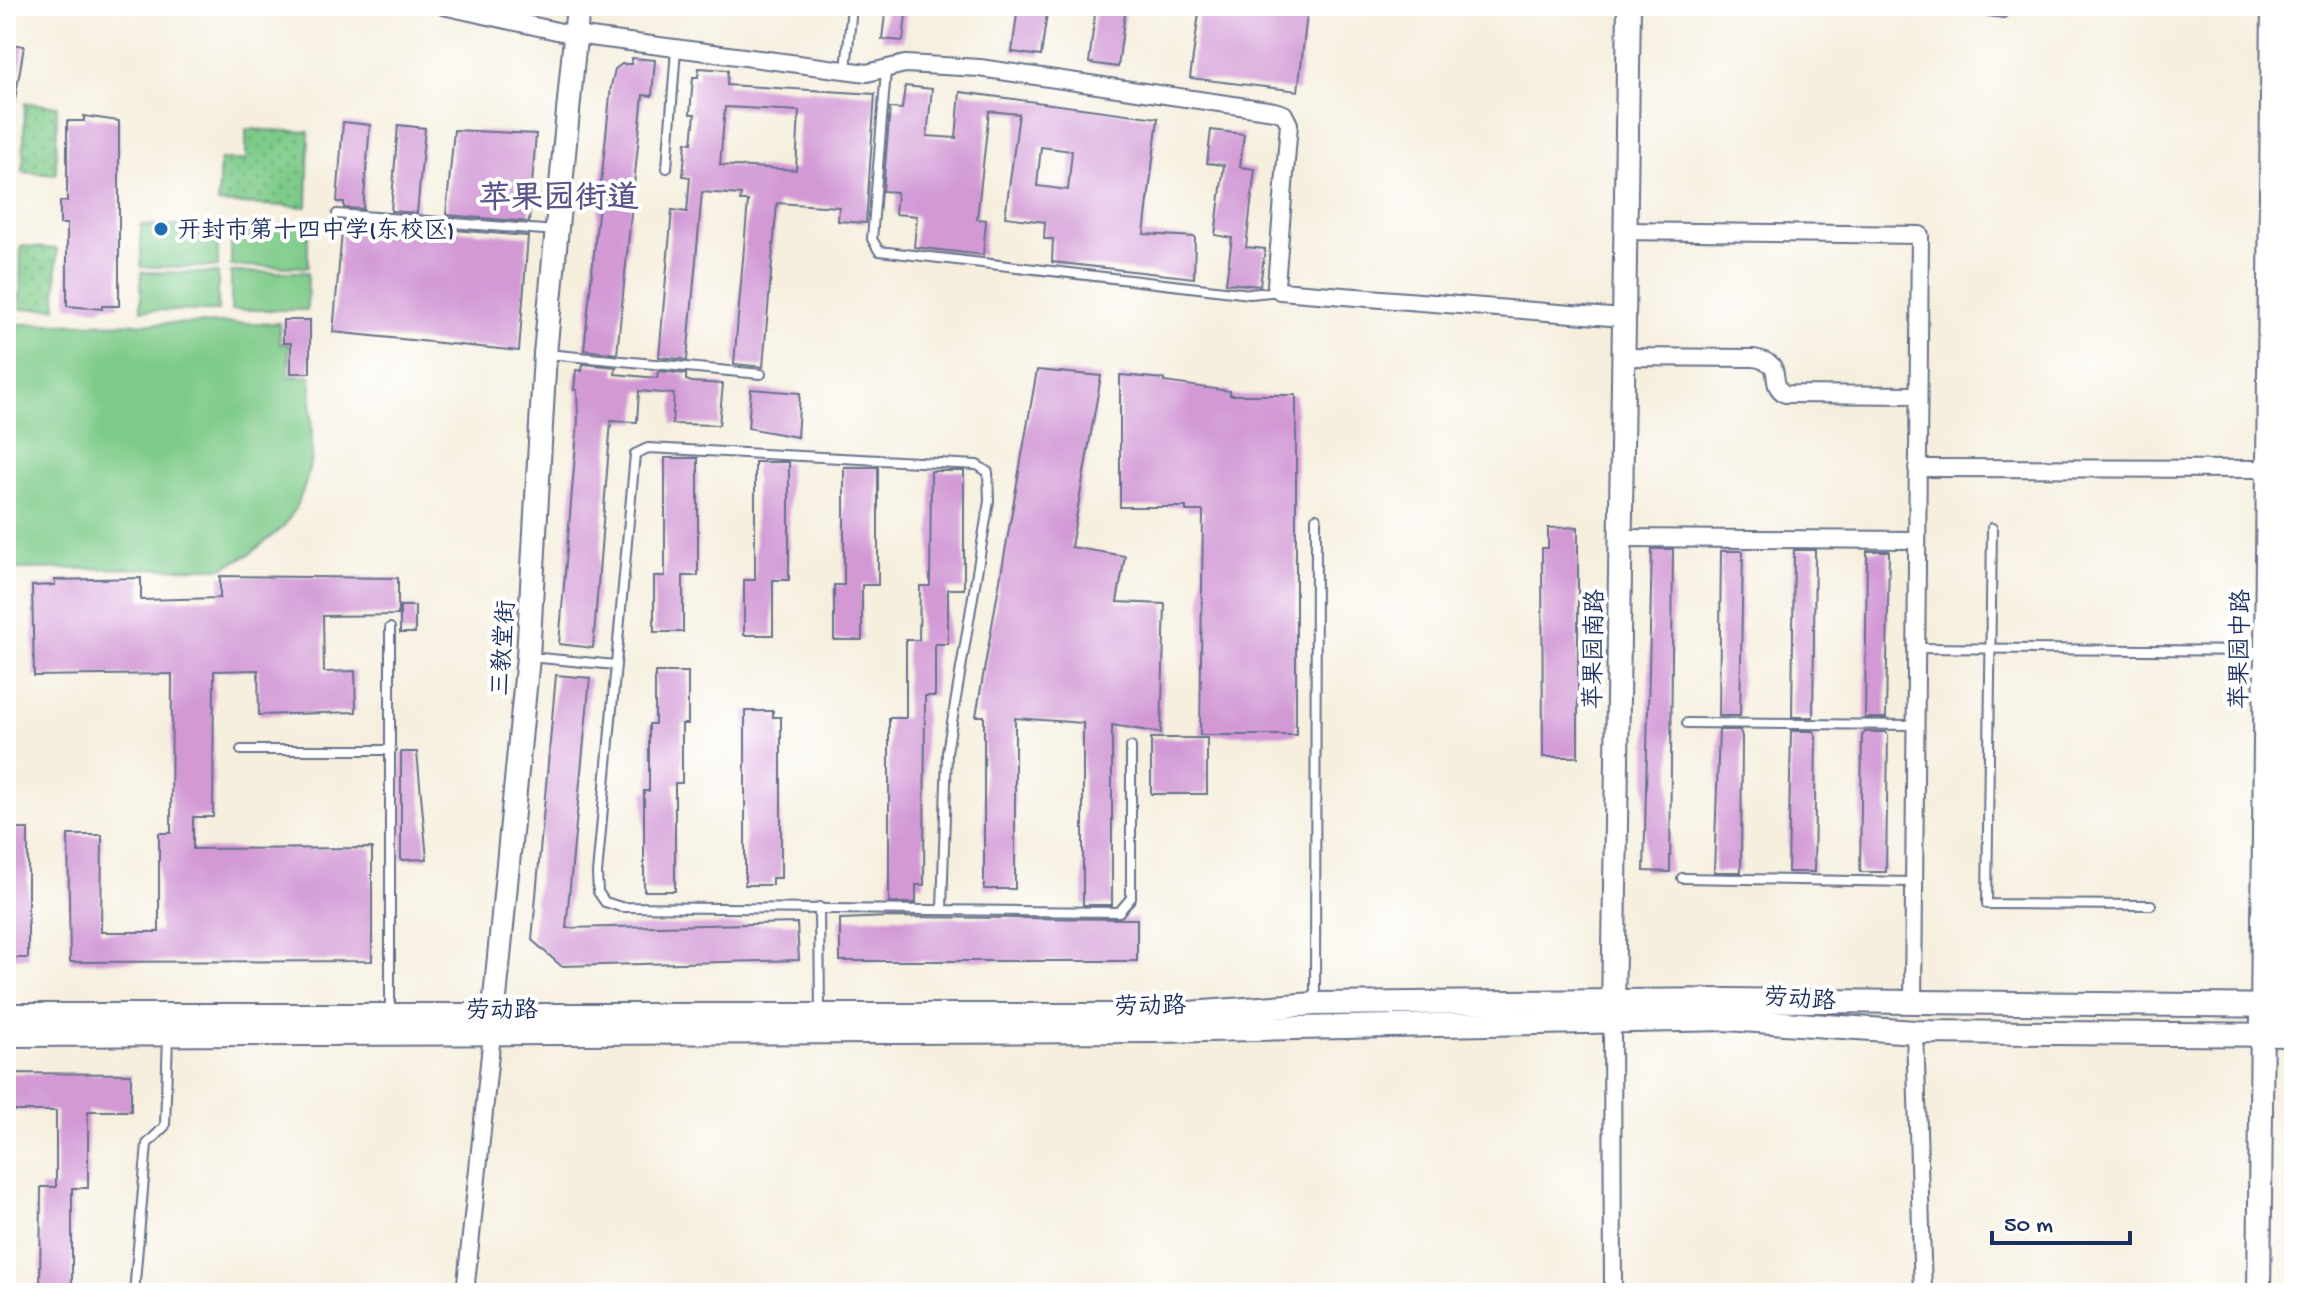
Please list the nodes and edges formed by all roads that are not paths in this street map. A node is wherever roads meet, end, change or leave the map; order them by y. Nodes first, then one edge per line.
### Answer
1 (443, 6) edge
2 (578, 6) edge
3 (852, 6) edge
4 (1629, 6) edge
5 (1954, 6) edge
6 (2003, 13) dead end
7 (2284, 13) edge
8 (575, 35) junction
9 (676, 48) junction
10 (846, 70) junction
11 (886, 71) junction
12 (667, 168) dead end
13 (337, 214) dead end
14 (557, 231) junction
15 (1624, 231) junction
16 (1280, 291) junction
17 (1623, 318) junction
18 (545, 354) junction
19 (1623, 357) junction
20 (761, 374) dead end
21 (1918, 395) junction
22 (2278, 464) edge
23 (1917, 468) junction
24 (1316, 518) dead end
25 (1992, 528) dead end
26 (1620, 538) junction
27 (1916, 540) junction
28 (390, 628) dead end
29 (1915, 648) junction
30 (1990, 649) junction
31 (2265, 651) junction
32 (528, 657) junction
33 (616, 665) junction
34 (2280, 702) edge
35 (1687, 723) dead end
36 (1914, 725) junction
37 (1131, 747) dead end
38 (241, 750) dead end
39 (391, 750) junction
40 (1682, 878) dead end
41 (1912, 882) junction
42 (2151, 905) dead end
43 (819, 907) junction
44 (942, 909) junction
45 (1913, 1001) junction
46 (1315, 1004) junction
47 (2277, 1005) edge
48 (1613, 1010) junction
49 (390, 1014) junction
50 (820, 1014) junction
51 (6, 1015) edge
52 (493, 1025) junction
53 (1915, 1032) junction
54 (2277, 1034) edge
55 (6, 1035) edge
56 (168, 1035) junction
57 (134, 1293) edge
58 (465, 1293) edge
59 (1613, 1293) edge
60 (1923, 1293) edge
61 (2259, 1293) edge

1 - 8 street
2 - 8 street, 三教堂街
3 - 10 lane
4 - 15 street, 苹果园南路
5 - 6 lane
7 - 22 street, 苹果园中路
8 - 9 street
8 - 14 street, 三教堂街
9 - 10 street
9 - 12 lane
10 - 11 street
11 - 16 street
11 - 16 lane
13 - 14 lane
14 - 18 street, 三教堂街
15 - 17 street, 苹果园南路
15 - 21 street
16 - 17 street
17 - 19 street, 苹果园南路
18 - 20 lane
18 - 32 street, 三教堂街
19 - 21 street
19 - 26 street, 苹果园南路
21 - 23 street
22 - 23 street
22 - 31 street, 苹果园中路
22 - 34 street, 苹果园中路
23 - 27 street
24 - 46 lane
25 - 30 lane
26 - 27 street
26 - 48 street, 苹果园南路
27 - 29 street
28 - 39 lane
29 - 30 lane
29 - 36 street
30 - 31 lane
30 - 42 lane
31 - 34 street, 苹果园中路
32 - 33 lane
32 - 52 street, 三教堂街
33 - 43 lane
33 - 44 lane
34 - 47 street, 苹果园中路
35 - 36 lane
36 - 41 street
37 - 44 lane
38 - 39 lane
39 - 49 lane
40 - 41 lane
41 - 45 street
43 - 44 lane
43 - 50 lane
45 - 47 street, 劳动路
45 - 48 street, 劳动路
46 - 48 street, 劳动路
46 - 50 street, 劳动路
47 - 54 street, 苹果园中路
48 - 52 street, 劳动路
48 - 53 street, 劳动路
48 - 59 street, 苹果园南路
49 - 51 street, 劳动路
49 - 52 street, 劳动路
50 - 52 street, 劳动路
52 - 56 street, 劳动路
52 - 58 street, 三教堂街
53 - 54 street, 劳动路
53 - 60 street
54 - 61 street, 苹果园中路
55 - 56 street, 劳动路
56 - 57 lane

